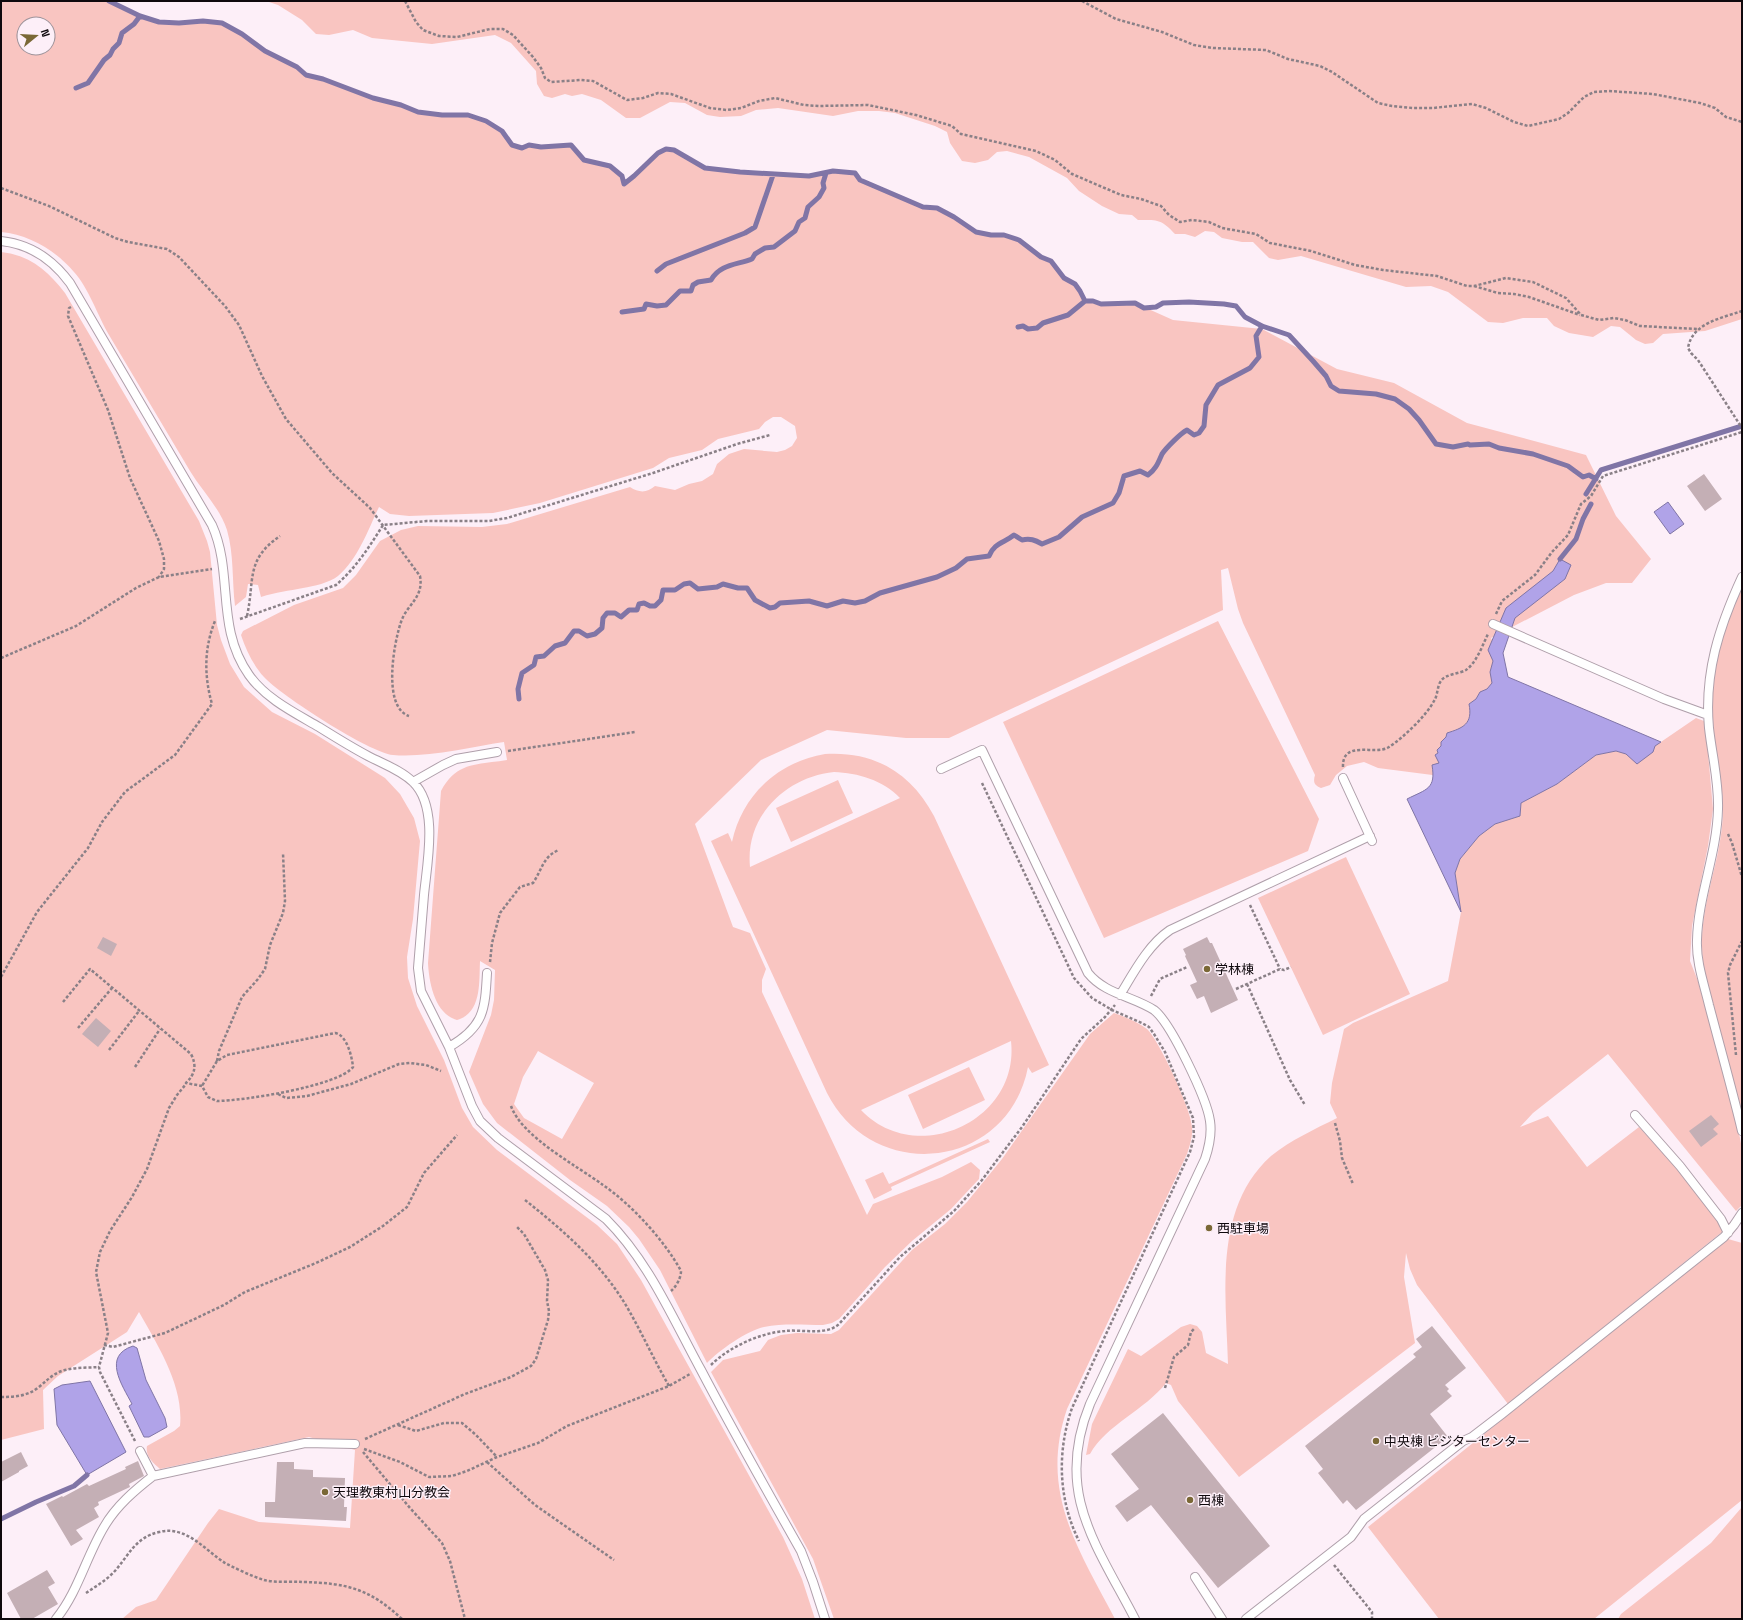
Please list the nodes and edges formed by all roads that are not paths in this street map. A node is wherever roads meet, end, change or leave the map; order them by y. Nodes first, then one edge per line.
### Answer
1 (1, 241) edge
2 (1742, 577) edge
3 (1494, 625) road end
4 (1708, 715) junction
5 (498, 752) road end
6 (941, 769) dead end
7 (1343, 778) road end
8 (413, 782) junction
9 (487, 973) road end
10 (1120, 995) junction
11 (449, 1047) junction
12 (1636, 1115) dead end
13 (1742, 1131) edge
14 (1742, 1213) edge
15 (1728, 1233) junction
16 (355, 1444) road end
17 (140, 1451) road end
18 (153, 1476) junction
19 (1195, 1577) dead end
20 (56, 1619) edge
21 (825, 1619) edge
22 (1135, 1619) edge
23 (1222, 1619) edge
24 (1246, 1619) edge

1 - 8 lane
2 - 4 lane
3 - 4 lane
4 - 13 lane
5 - 8 lane
6 - 10 lane
7 - 10 lane
8 - 11 lane
9 - 11 lane
10 - 22 lane
11 - 21 lane
12 - 15 lane
14 - 15 lane
15 - 24 lane
16 - 18 lane
17 - 18 lane
18 - 20 lane
19 - 23 lane

